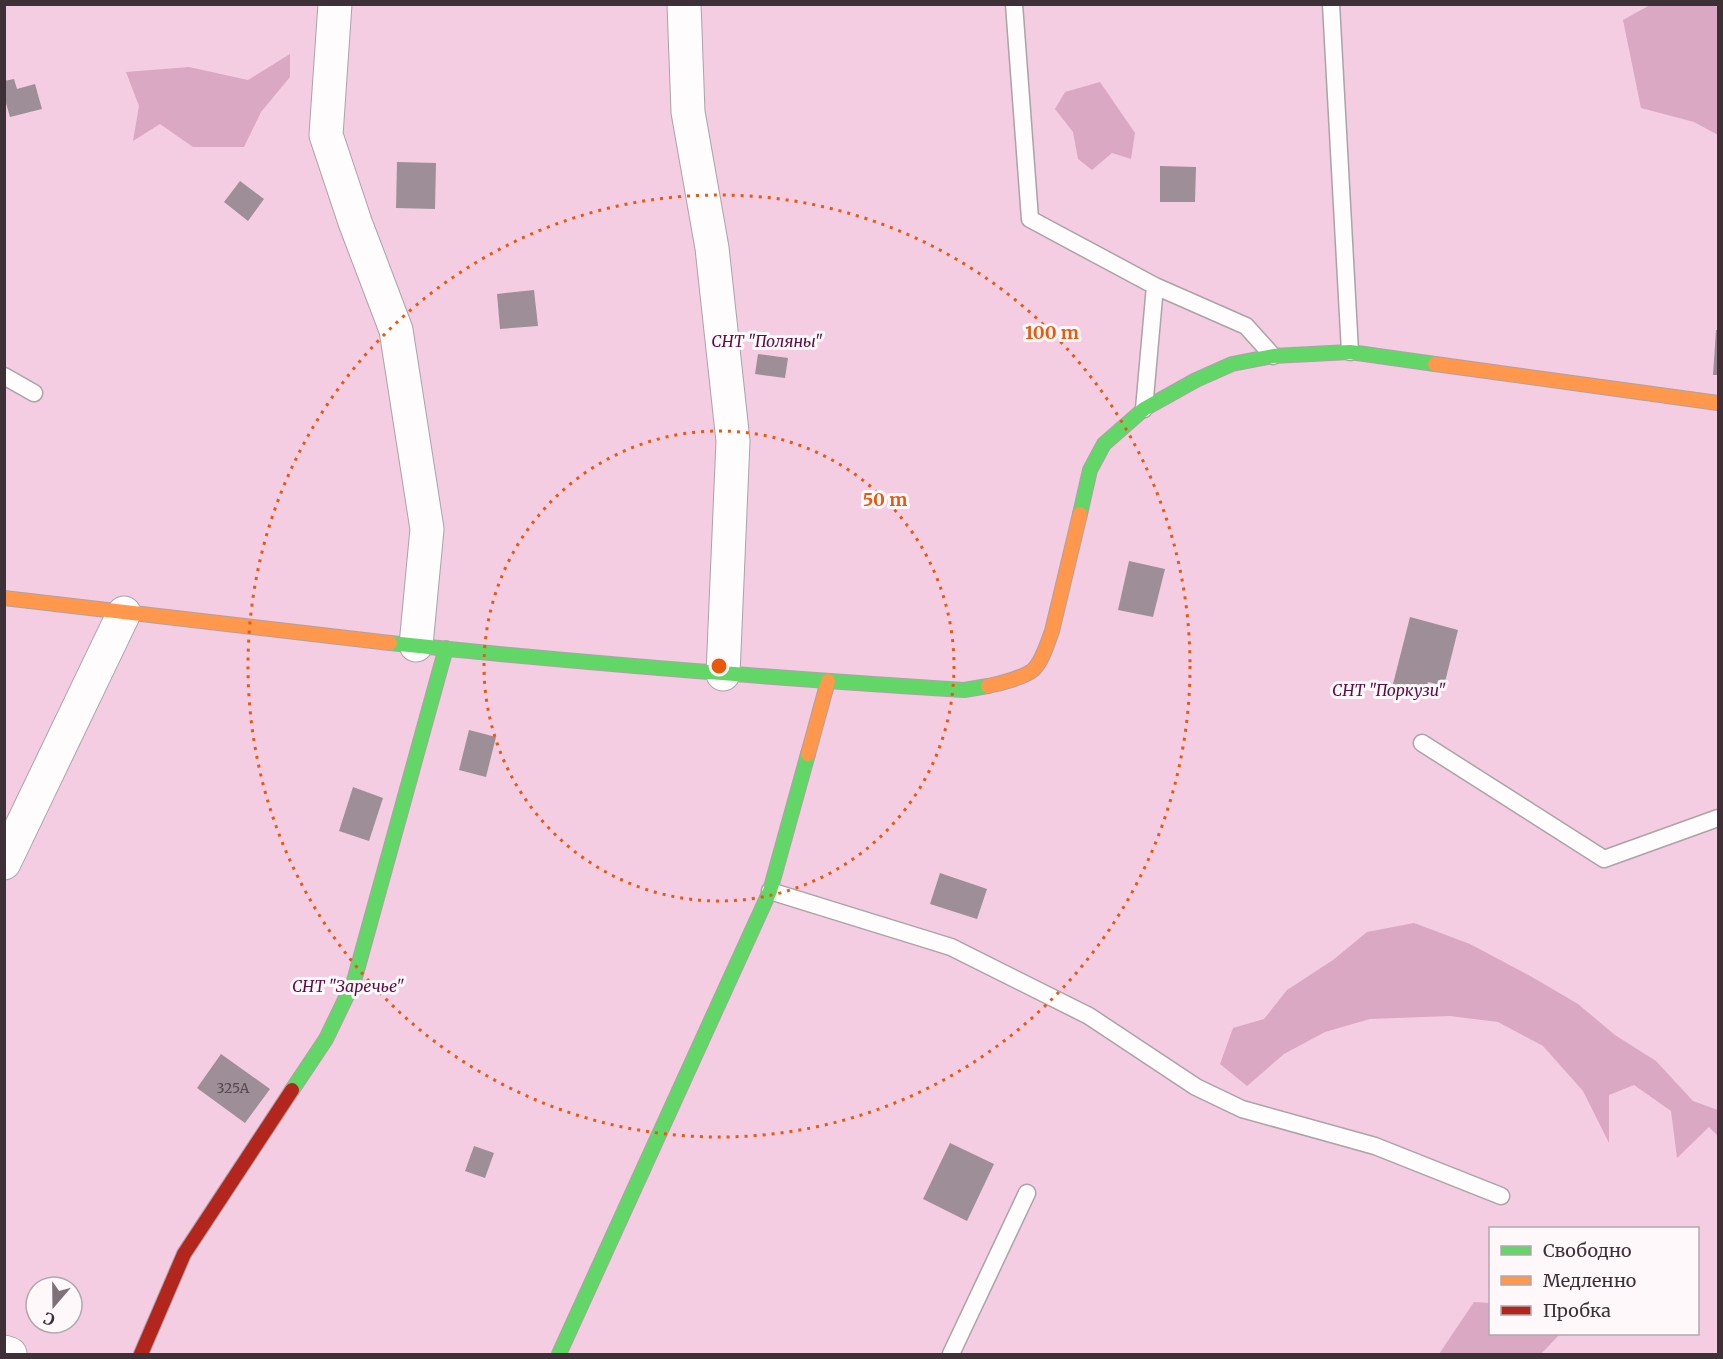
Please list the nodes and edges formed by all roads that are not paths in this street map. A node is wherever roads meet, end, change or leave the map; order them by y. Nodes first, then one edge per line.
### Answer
1 (335, 4) edge
2 (684, 4) edge
3 (1014, 4) edge
4 (1331, 4) edge
5 (1155, 286) junction
6 (1350, 352) junction
7 (1273, 356) junction
8 (4, 376) edge
9 (34, 393) dead end
10 (1719, 403) edge
11 (1144, 409) junction
12 (4, 598) edge
13 (124, 613) junction
14 (431, 647) junction
15 (723, 674) junction
16 (828, 681) junction
17 (1422, 743) dead end
18 (1719, 818) edge
19 (4, 863) edge
20 (770, 891) junction
21 (1027, 1193) dead end
22 (1501, 1196) dead end
23 (4, 1352) edge
24 (10, 1354) edge
25 (141, 1354) edge
26 (559, 1354) edge
27 (951, 1354) edge

1 - 14 street
2 - 15 street
3 - 5 lane
4 - 6 lane
5 - 7 lane
5 - 11 lane
6 - 7 street
6 - 10 street
7 - 11 street
8 - 9 lane
11 - 16 street
12 - 13 street
13 - 14 street
13 - 19 street
14 - 15 street
14 - 25 street
15 - 16 street
16 - 20 street
17 - 18 lane
20 - 22 lane
20 - 26 street
21 - 27 lane
23 - 24 street

